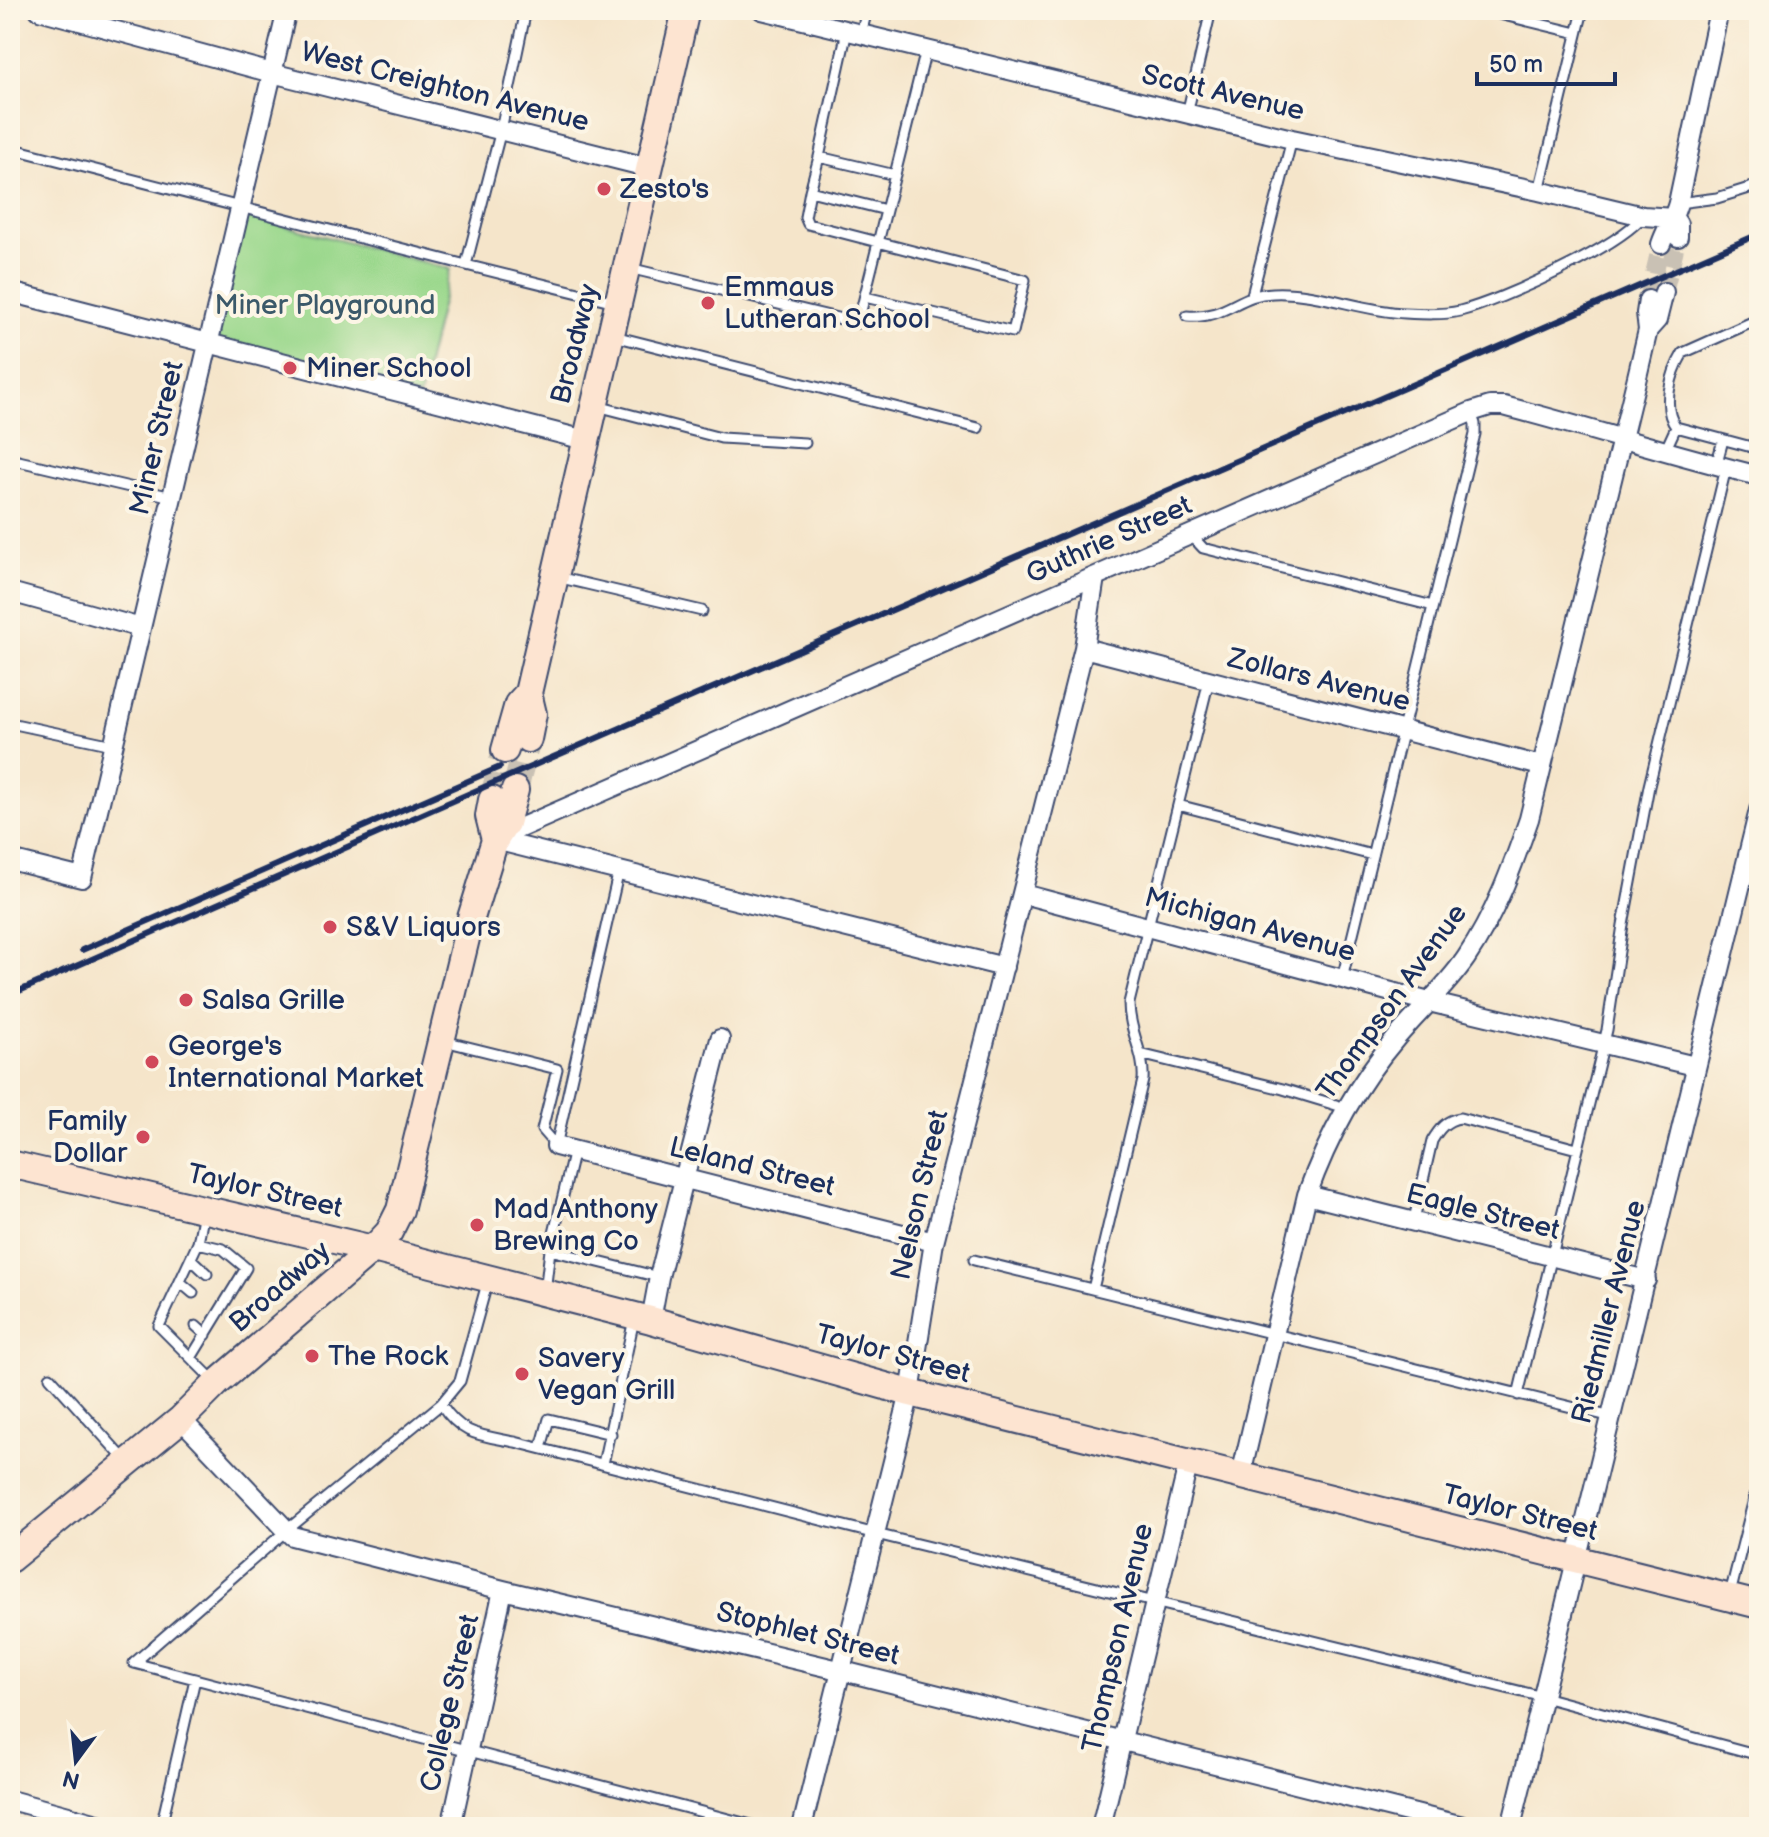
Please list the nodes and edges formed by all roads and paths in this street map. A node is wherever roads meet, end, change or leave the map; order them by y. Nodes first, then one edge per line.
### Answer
1 (39, 10) edge
2 (287, 10) edge
3 (526, 10) edge
4 (686, 10) edge
5 (762, 10) edge
6 (867, 10) edge
7 (1211, 10) edge
8 (1483, 10) edge
9 (1583, 10) edge
10 (1719, 10) edge
11 (828, 18) edge
12 (854, 33) junction
13 (1577, 33) junction
14 (926, 50) junction
15 (272, 73) junction
16 (1187, 114) junction
17 (501, 130) junction
18 (1292, 139) junction
19 (10, 148) edge
20 (819, 157) junction
21 (651, 168) junction
22 (895, 175) junction
23 (1759, 185) edge
24 (810, 191) junction
25 (1539, 191) junction
26 (240, 209) junction
27 (886, 210) junction
28 (1676, 210) junction
29 (1643, 216) junction
30 (1670, 241) tunnel mouth
31 (878, 243) junction
32 (466, 265) junction
33 (627, 268) junction
34 (10, 292) edge
35 (1252, 295) junction
36 (1656, 296) tunnel mouth
37 (865, 297) junction
38 (618, 303) junction
39 (1187, 316) dead end
40 (1759, 319) edge
41 (610, 335) junction
42 (208, 343) junction
43 (593, 406) junction
44 (1471, 412) junction
45 (1676, 427) junction
46 (978, 428) dead end
47 (1621, 439) junction
48 (585, 440) junction
49 (1723, 440) junction
50 (805, 443) dead end
51 (1759, 449) edge
52 (1665, 451) junction
53 (10, 459) edge
54 (1721, 467) junction
55 (1759, 476) edge
56 (172, 497) junction
57 (1191, 535) junction
58 (554, 576) junction
59 (1095, 577) junction
60 (10, 592) edge
61 (1433, 606) junction
62 (702, 611) dead end
63 (141, 628) junction
64 (1084, 648) junction
65 (1209, 680) junction
66 (10, 723) edge
67 (1403, 730) junction
68 (516, 744) tunnel mouth
69 (113, 745) junction
70 (1541, 766) junction
71 (504, 795) tunnel mouth
72 (1178, 805) junction
73 (1759, 810) edge
74 (495, 840) junction
75 (1372, 855) junction
76 (10, 860) edge
77 (619, 870) junction
78 (1023, 894) junction
79 (1149, 928) junction
80 (1004, 967) junction
81 (1342, 979) junction
82 (1429, 1002) junction
83 (720, 1039) dead end
84 (441, 1040) junction
85 (1603, 1045) junction
86 (1140, 1054) junction
87 (1695, 1066) junction
88 (1346, 1108) junction
89 (565, 1148) junction
90 (1577, 1149) junction
91 (10, 1164) edge
92 (684, 1179) junction
93 (1307, 1195) junction
94 (205, 1210) junction
95 (1413, 1224) junction
96 (934, 1242) junction
97 (198, 1243) junction
98 (373, 1249) junction
99 (550, 1250) junction
100 (1552, 1257) junction
101 (191, 1259) junction
102 (974, 1260) dead end
103 (207, 1274) dead end
104 (659, 1277) junction
105 (488, 1279) junction
106 (1646, 1280) junction
107 (180, 1282) junction
108 (1093, 1289) junction
109 (193, 1293) dead end
110 (545, 1293) junction
111 (170, 1303) junction
112 (180, 1312) dead end
113 (643, 1318) junction
114 (196, 1326) dead end
115 (1274, 1334) junction
116 (206, 1335) junction
117 (191, 1358) junction
118 (50, 1377) dead end
119 (217, 1383) junction
120 (910, 1393) junction
121 (1518, 1395) junction
122 (441, 1404) junction
123 (1612, 1417) junction
124 (181, 1419) junction
125 (611, 1434) junction
126 (541, 1448) junction
127 (1189, 1461) junction
128 (128, 1462) junction
129 (603, 1464) junction
130 (1241, 1475) junction
131 (1759, 1479) edge
132 (287, 1530) junction
133 (876, 1534) junction
134 (10, 1559) edge
135 (1577, 1560) junction
136 (503, 1590) junction
137 (1729, 1598) junction
138 (1155, 1602) junction
139 (1759, 1605) edge
140 (843, 1671) junction
141 (195, 1679) junction
142 (1543, 1697) junction
143 (1122, 1740) junction
144 (468, 1753) junction
145 (1759, 1755) edge
146 (10, 1800) edge
147 (109, 1827) edge
148 (161, 1827) edge
149 (451, 1827) edge
150 (759, 1827) edge
151 (802, 1827) edge
152 (1101, 1827) edge
153 (1467, 1827) edge
154 (1511, 1827) edge

1 - 15 street, West Creighton Avenue
2 - 15 street, Miner Street
3 - 17 lane
4 - 21 main road, Broadway
5 - 11 street, Scott Avenue
6 - 12 lane
7 - 16 lane
8 - 13 lane
9 - 13 lane
10 - 28 street
11 - 12 street, Scott Avenue
12 - 14 street, Scott Avenue
12 - 20 lane
13 - 25 lane
14 - 16 street, Scott Avenue
14 - 22 lane
15 - 17 street, West Creighton Avenue
15 - 26 street, Miner Street
16 - 18 street, Scott Avenue
17 - 21 street, West Creighton Avenue
17 - 32 lane
18 - 25 street, Scott Avenue
18 - 35 lane
19 - 26 lane
20 - 22 lane
20 - 24 lane
21 - 33 main road, Broadway
22 - 27 lane
23 - 28 lane
24 - 27 lane
24 - 31 lane
25 - 29 street, Scott Avenue
26 - 32 lane
26 - 42 street, Miner Street
27 - 31 lane
28 - 29 street, Scott Avenue
28 - 30 street
29 - 35 lane
31 - 37 lane
31 - 37 lane
32 - 38 lane
33 - 37 lane
33 - 38 main road, Broadway
34 - 42 street
35 - 39 lane
36 - 47 street, Thompson Avenue
38 - 41 main road, Broadway
40 - 45 lane
41 - 43 main road, Broadway
41 - 46 lane
42 - 48 street
42 - 56 street, Miner Street
43 - 48 main road, Broadway
43 - 50 lane
44 - 47 street, Guthrie Street
44 - 57 street, Guthrie Street
44 - 61 lane
45 - 49 lane
45 - 52 lane
47 - 52 street, Guthrie Street
47 - 70 street, Thompson Avenue
48 - 58 main road, Broadway
49 - 51 lane
49 - 54 lane
52 - 54 street, Guthrie Street
53 - 56 lane
54 - 55 street, Guthrie Street
54 - 85 lane
56 - 63 street, Miner Street
57 - 59 street, Guthrie Street
57 - 61 lane
58 - 62 lane
58 - 68 main road, Broadway
59 - 64 street, Nelson Street
59 - 74 street, Guthrie Street
60 - 63 street
61 - 67 lane
63 - 69 street, Miner Street
64 - 65 street, Zollars Avenue
64 - 78 street, Nelson Street
65 - 67 street, Zollars Avenue
65 - 72 lane
66 - 69 lane
67 - 70 street, Zollars Avenue
67 - 75 lane
69 - 76 street, Miner Street
70 - 82 street, Thompson Avenue
71 - 74 main road, Broadway
72 - 75 lane
72 - 79 lane
73 - 87 street, Riedmiller Avenue
74 - 77 street
74 - 84 main road, Broadway
75 - 81 lane
77 - 80 street
77 - 89 lane
78 - 79 street, Michigan Avenue
78 - 80 street, Nelson Street
79 - 81 street, Michigan Avenue
79 - 86 lane
80 - 96 street, Nelson Street
81 - 82 street, Michigan Avenue
82 - 85 street, Michigan Avenue
82 - 88 street, Thompson Avenue
83 - 92 street
84 - 89 lane
84 - 98 main road, Broadway
85 - 87 street, Michigan Avenue
85 - 90 lane
86 - 88 lane
86 - 108 lane
87 - 106 street, Riedmiller Avenue
88 - 93 street, Thompson Avenue
89 - 92 street, Leland Street
89 - 99 lane
90 - 95 lane
90 - 100 lane
91 - 94 main road, Taylor Street
92 - 96 street, Leland Street
92 - 104 street
93 - 95 street, Eagle Street
93 - 115 street, Thompson Avenue
94 - 97 lane
94 - 98 main road, Taylor Street
95 - 100 street, Eagle Street
96 - 120 street, Nelson Street
97 - 101 lane
97 - 116 lane
98 - 105 main road, Taylor Street
98 - 119 main road, Broadway
99 - 104 lane
99 - 110 lane
100 - 106 street, Eagle Street
100 - 121 lane
101 - 103 lane
101 - 107 lane
102 - 108 lane
104 - 113 street
105 - 110 main road, Taylor Street
105 - 122 lane
106 - 123 street, Riedmiller Avenue
107 - 109 lane
107 - 111 lane
108 - 115 lane
110 - 113 main road, Taylor Street
111 - 112 lane
111 - 117 lane
113 - 120 main road, Taylor Street
113 - 125 lane
114 - 116 lane
115 - 121 lane
115 - 130 street, Thompson Avenue
116 - 117 lane
117 - 119 lane
118 - 128 lane
119 - 124 main road, Broadway
120 - 127 main road, Taylor Street
120 - 133 street, Nelson Street
121 - 123 lane
122 - 126 lane
122 - 132 lane
123 - 135 street, Riedmiller Avenue
124 - 128 main road, Broadway
124 - 132 street, Stophlet Street
125 - 126 lane
125 - 129 lane
126 - 129 lane
127 - 130 main road, Taylor Street
127 - 138 street, Thompson Avenue
128 - 134 main road, Broadway
129 - 133 lane
130 - 135 main road, Taylor Street
131 - 137 lane
132 - 136 street, Stophlet Street
132 - 141 lane
133 - 138 lane
133 - 140 street, Nelson Street
135 - 137 main road, Taylor Street
135 - 142 street, Riedmiller Avenue
136 - 140 street, Stophlet Street
136 - 144 street, College Street
137 - 139 main road, Taylor Street
138 - 142 lane
138 - 143 street, Thompson Avenue
140 - 143 street, Stophlet Street
140 - 151 street, Nelson Street
141 - 144 lane
141 - 148 lane
142 - 145 lane
142 - 154 street, Riedmiller Avenue
143 - 152 street, Thompson Avenue
143 - 153 street, Stophlet Street
144 - 149 street, College Street
144 - 150 lane
146 - 147 street

